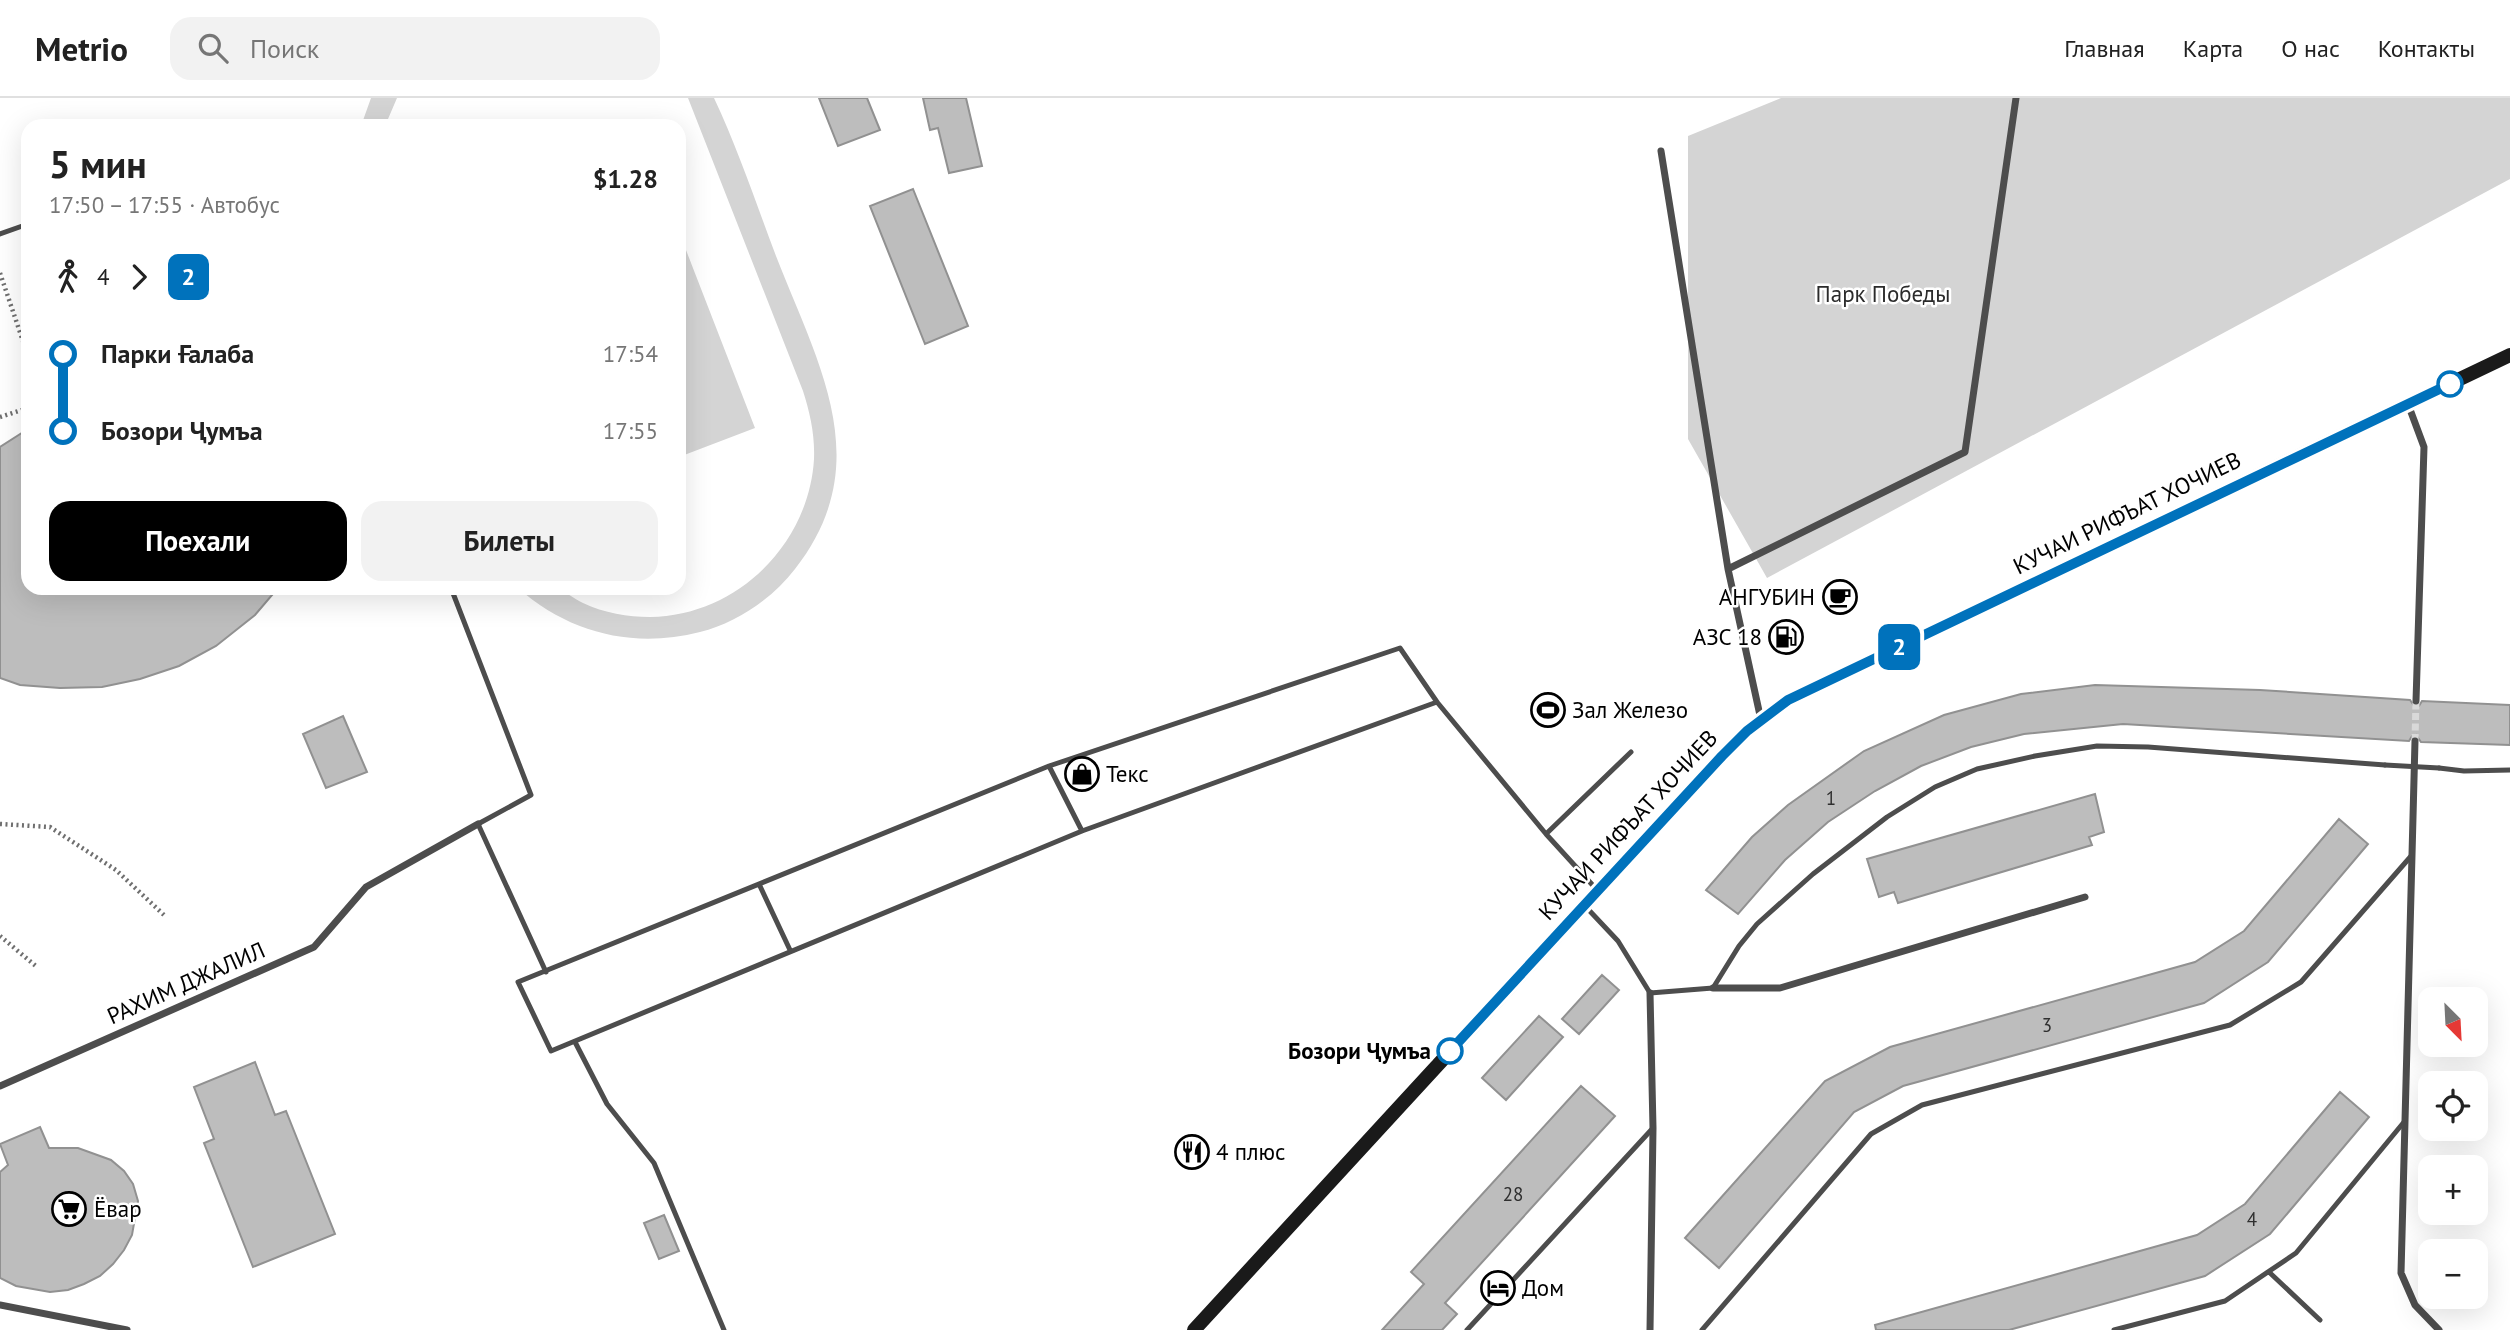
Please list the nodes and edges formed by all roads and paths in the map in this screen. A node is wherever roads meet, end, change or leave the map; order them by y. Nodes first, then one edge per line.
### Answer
1 (2016, 98) edge
2 (1661, 151) dead end
3 (21, 226) edge
4 (0, 234) edge
5 (0, 273) edge
6 (21, 335) edge
7 (2510, 355) edge
8 (2408, 404) junction
9 (21, 410) edge
10 (0, 417) edge
11 (1728, 569) junction
12 (454, 595) edge
13 (2416, 701) tunnel mouth
14 (1437, 702) junction
15 (1761, 720) junction
16 (2415, 741) tunnel mouth
17 (1631, 752) dead end
18 (1049, 766) junction
19 (2510, 770) edge
20 (0, 824) edge
21 (478, 824) junction
22 (1082, 831) junction
23 (1546, 834) junction
24 (2412, 855) junction
25 (759, 884) junction
26 (1598, 891) junction
27 (2085, 897) dead end
28 (1584, 905) junction
29 (164, 915) dead end
30 (0, 936) edge
31 (790, 950) junction
32 (37, 967) dead end
33 (546, 972) junction
34 (1713, 988) junction
35 (1650, 993) junction
36 (575, 1042) junction
37 (0, 1086) edge
38 (2404, 1122) junction
39 (1653, 1128) junction
40 (2269, 1272) junction
41 (0, 1305) edge
42 (2320, 1320) dead end
43 (127, 1330) edge
44 (724, 1330) edge
45 (1194, 1330) edge
46 (1467, 1330) edge
47 (1650, 1330) edge
48 (1702, 1330) edge
49 (2114, 1330) edge
50 (2439, 1330) edge

1 - 11 street
2 - 11 street
3 - 4 lane
5 - 6 path
7 - 8 main road, КУЧАИ РИФЪАТ ХОЧИЕВ
8 - 13 street
8 - 15 main road, КУЧАИ РИФЪАТ ХОЧИЕВ
9 - 10 path
11 - 15 street
12 - 21 lane
14 - 18 lane
14 - 22 lane
14 - 23 lane
15 - 26 main road, КУЧАИ РИФЪАТ ХОЧИЕВ
16 - 24 street
17 - 23 lane
18 - 22 lane
18 - 25 lane
19 - 34 lane, bridge
20 - 29 path
21 - 33 lane
21 - 37 street, РАХИМ ДЖАЛИЛ
22 - 31 lane
23 - 26 lane
24 - 38 street
24 - 48 lane
25 - 31 lane
25 - 33 lane
26 - 28 main road, КУЧАИ РИФЪАТ ХОЧИЕВ
27 - 34 street
28 - 35 lane
28 - 45 main road, КУЧАИ РИФЪАТ ХОЧИЕВ
30 - 32 path
31 - 36 lane
33 - 36 lane
34 - 35 lane
35 - 39 street
36 - 44 lane
38 - 40 lane
38 - 50 street
39 - 46 lane
39 - 47 street
40 - 42 lane
40 - 49 lane
41 - 43 street

